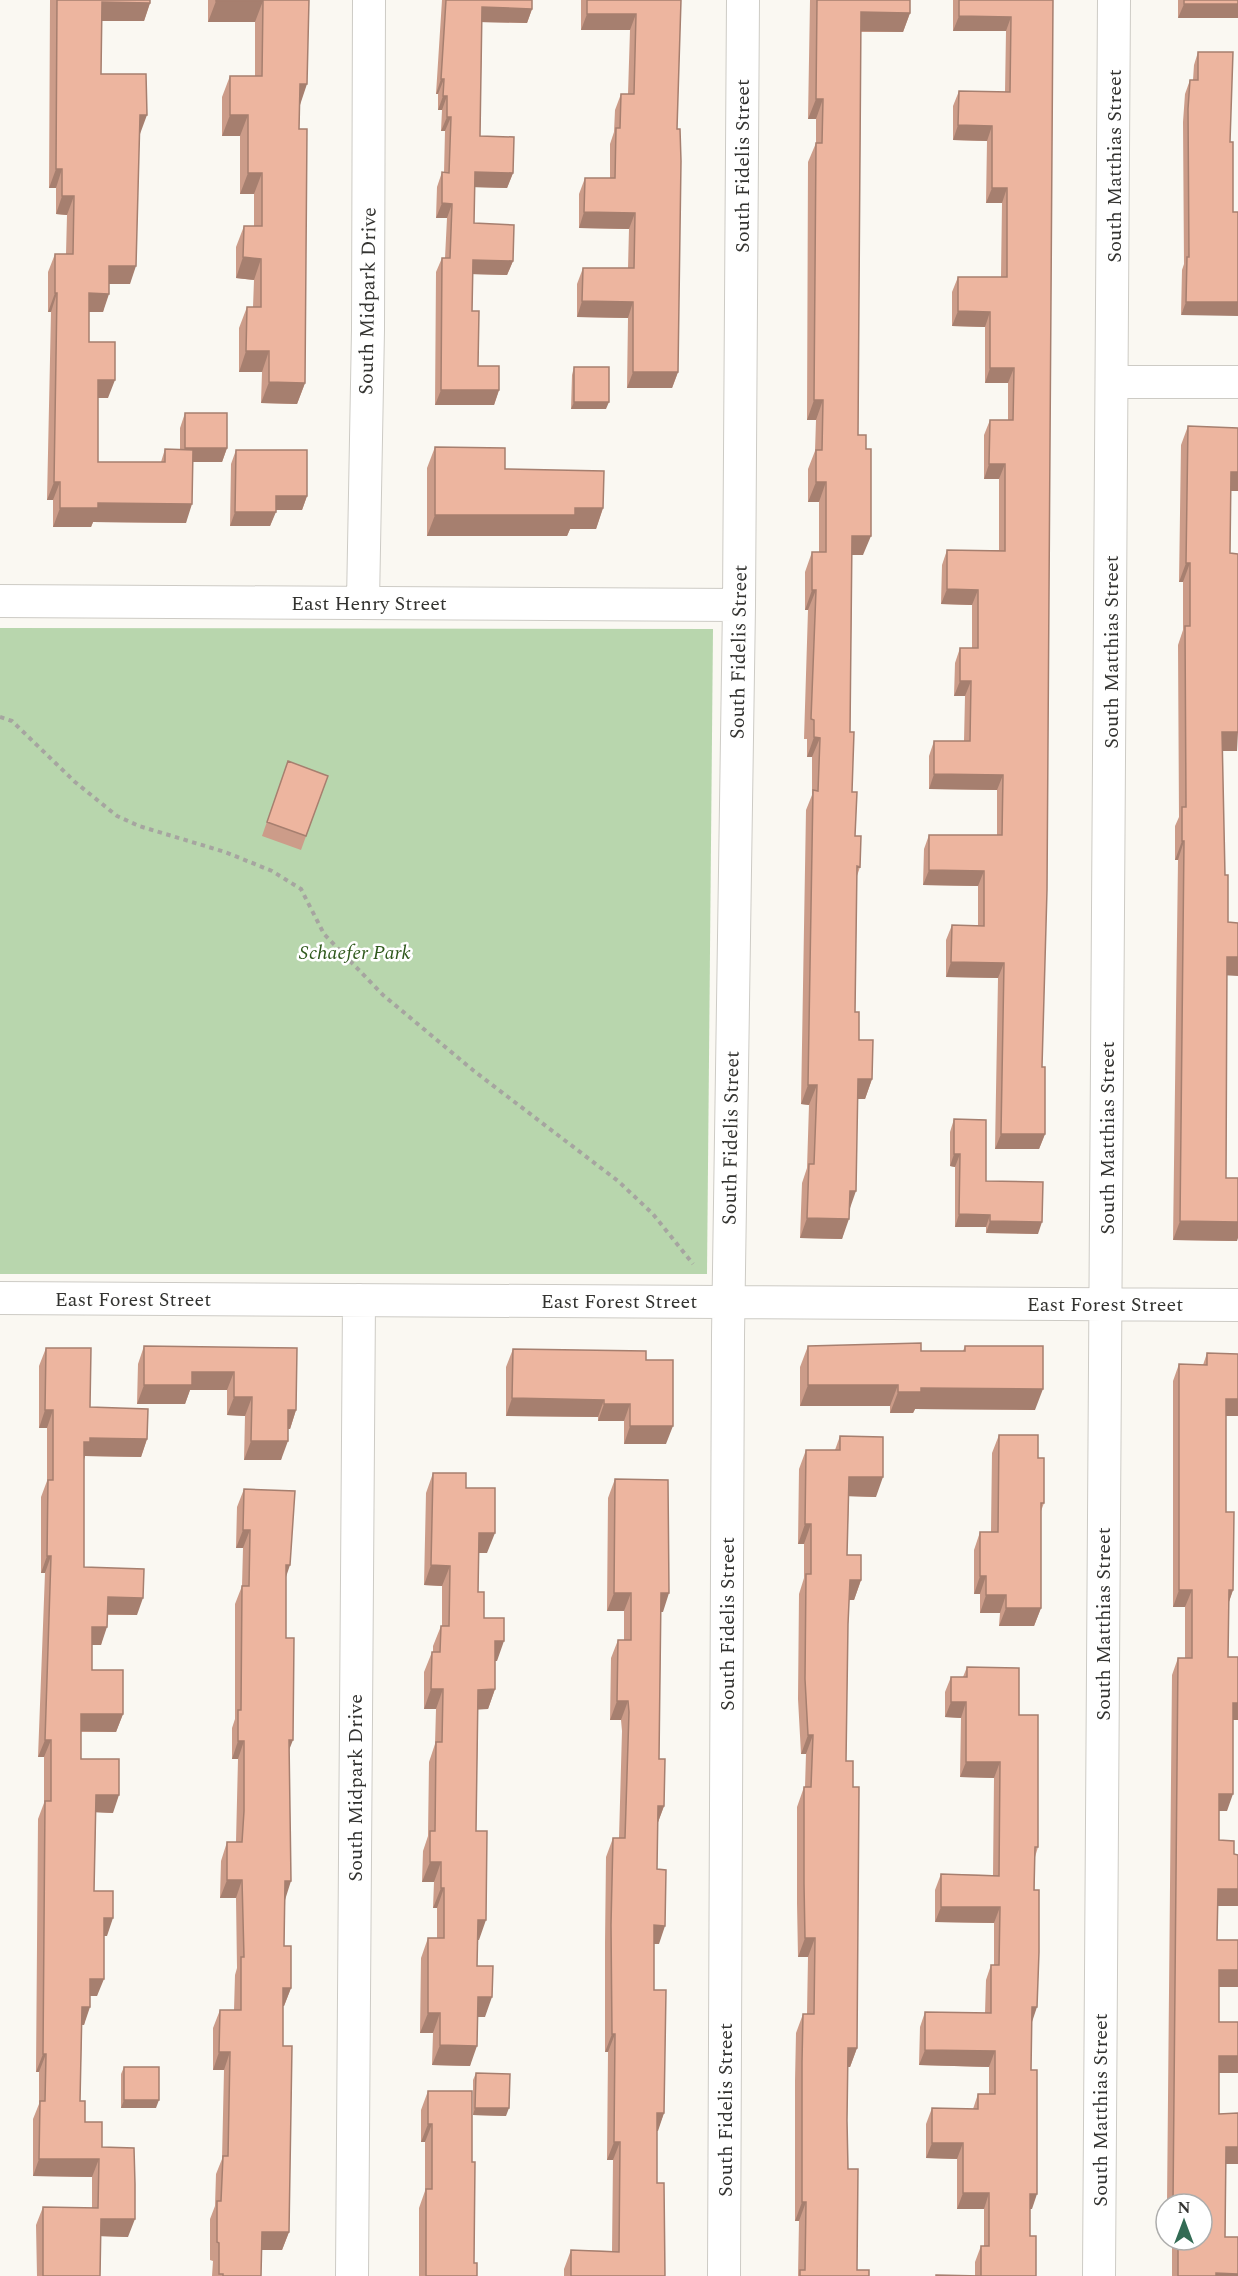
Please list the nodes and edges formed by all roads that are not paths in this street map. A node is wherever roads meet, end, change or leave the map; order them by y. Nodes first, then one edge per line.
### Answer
1 (369, 0) edge
2 (743, 0) edge
3 (1114, 0) edge
4 (1113, 382) junction
5 (1238, 382) edge
6 (0, 601) edge
7 (363, 602) junction
8 (739, 605) junction
9 (0, 1298) edge
10 (359, 1300) junction
11 (728, 1301) junction
12 (1106, 1304) junction
13 (1238, 1305) edge
14 (352, 2276) edge
15 (724, 2276) edge
16 (1099, 2276) edge

1 - 7 street, South Midpark Drive
2 - 8 street, South Fidelis Street
3 - 4 street, South Matthias Street
4 - 5 street
4 - 12 street, South Matthias Street
6 - 7 street, East Henry Street
7 - 8 street, East Henry Street
8 - 11 street, South Fidelis Street
9 - 10 street, East Forest Street
10 - 11 street, East Forest Street
10 - 14 street, South Midpark Drive
11 - 12 street, East Forest Street
11 - 15 street, South Fidelis Street
12 - 13 street, East Forest Street
12 - 16 street, South Matthias Street

